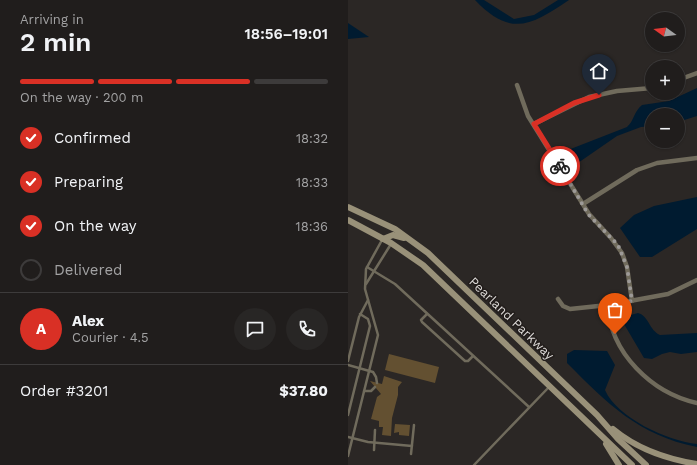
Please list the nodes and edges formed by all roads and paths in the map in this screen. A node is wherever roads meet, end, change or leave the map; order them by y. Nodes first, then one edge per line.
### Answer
1 (697, 72) edge
2 (685, 77) edge
3 (517, 85) dead end
4 (645, 89) edge
5 (534, 124) junction
6 (697, 158) edge
7 (583, 204) junction
8 (348, 207) edge
9 (348, 220) edge
10 (383, 239) junction
11 (413, 241) junction
12 (391, 243) junction
13 (367, 267) junction
14 (374, 272) junction
15 (697, 280) edge
16 (365, 284) junction
17 (558, 299) dead end
18 (368, 300) junction
19 (632, 301) junction
20 (608, 305) junction
21 (360, 314) junction
22 (427, 314) junction
23 (473, 356) junction
24 (348, 361) edge
25 (348, 365) edge
26 (360, 368) junction
27 (369, 371) junction
28 (377, 383) dead end
29 (549, 386) junction
30 (375, 387) dead end
31 (364, 391) junction
32 (697, 403) edge
33 (529, 407) junction
34 (348, 415) edge
35 (598, 416) junction
36 (414, 425) dead end
37 (593, 429) junction
38 (376, 430) dead end
39 (348, 437) edge
40 (352, 438) junction
41 (374, 442) junction
42 (412, 446) junction
43 (374, 450) dead end
44 (411, 454) dead end
45 (348, 456) edge
46 (697, 464) edge
47 (474, 465) edge
48 (619, 465) edge
49 (632, 465) edge
50 (646, 465) edge

1 - 2 street
3 - 5 street
4 - 5 street
5 - 7 street
6 - 7 street
7 - 19 street
8 - 11 main road, Pearland Parkway
9 - 10 main road, Pearland Parkway
10 - 11 main road
10 - 12 main road, Pearland Parkway
10 - 13 lane
11 - 35 main road, Pearland Parkway
12 - 14 lane
12 - 29 main road, Pearland Parkway
13 - 14 lane
13 - 16 lane
14 - 16 lane
14 - 22 lane
15 - 19 street
16 - 18 lane
17 - 20 street
18 - 21 lane
18 - 27 lane
19 - 20 street
20 - 32 street
21 - 24 lane
21 - 26 lane
22 - 23 lane
22 - 23 lane
23 - 33 lane
25 - 26 lane
26 - 27 lane
26 - 34 lane
27 - 28 lane
27 - 31 lane
29 - 33 lane
29 - 37 main road, Pearland Parkway
30 - 31 lane
31 - 40 lane
33 - 47 lane
35 - 46 main road
35 - 50 main road, Pearland Parkway
36 - 42 lane
37 - 48 main road
37 - 49 main road, Pearland Parkway
38 - 41 lane
39 - 40 lane
40 - 41 lane
40 - 45 lane
41 - 42 lane
41 - 43 lane
42 - 44 lane

